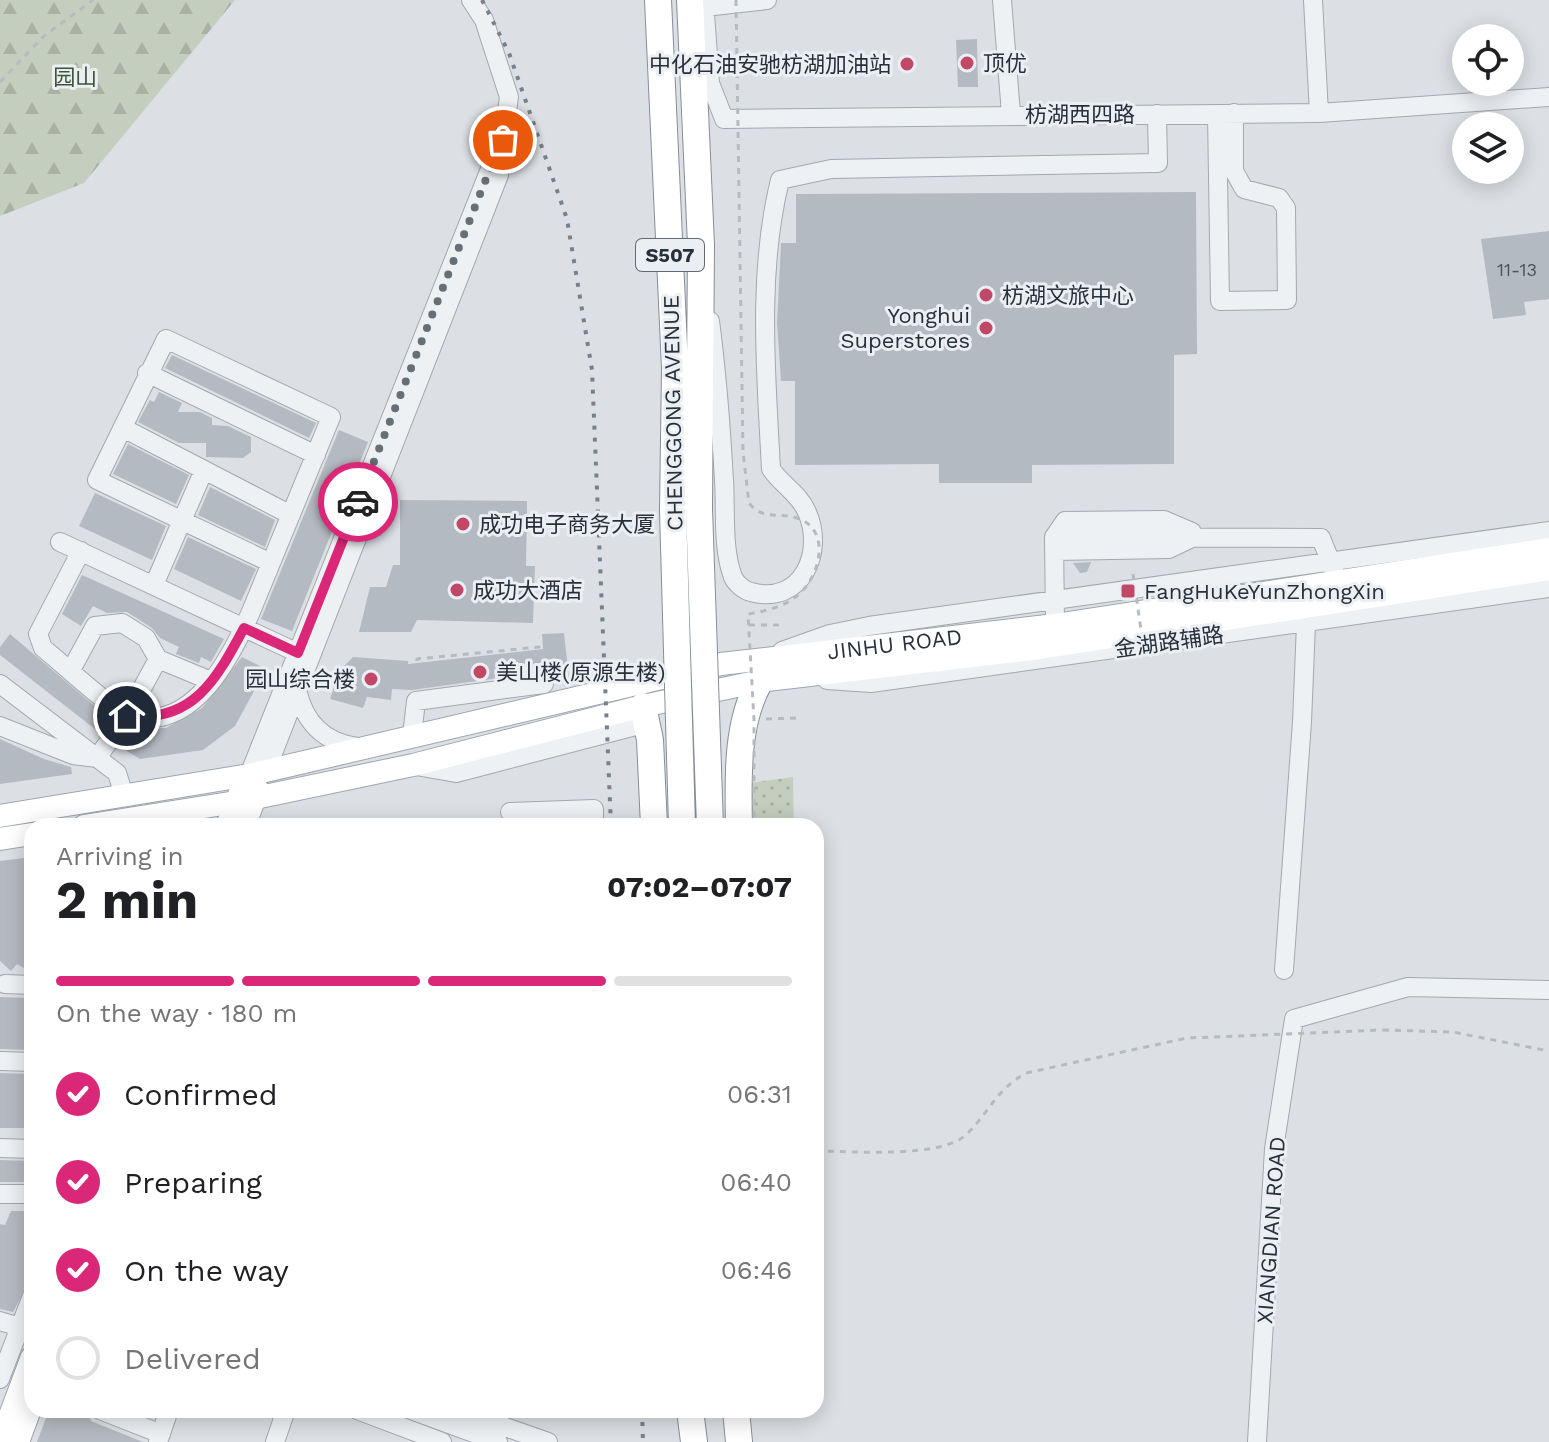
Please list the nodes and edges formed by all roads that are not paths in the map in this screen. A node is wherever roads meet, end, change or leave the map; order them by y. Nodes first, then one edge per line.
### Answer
1 (471, 0) edge
2 (658, 0) edge
3 (767, 0) edge
4 (1002, 0) edge
5 (1313, 0) edge
6 (700, 2) edge
7 (1549, 97) edge
8 (1226, 113) junction
9 (1319, 113) junction
10 (1011, 114) junction
11 (1157, 114) junction
12 (496, 168) junction
13 (701, 245) junction
14 (147, 373) junction
15 (123, 428) junction
16 (316, 455) junction
17 (204, 470) junction
18 (686, 510) junction
19 (291, 515) junction
20 (183, 521) junction
21 (1549, 531) edge
22 (60, 542) dead end
23 (1549, 549) edge
24 (81, 551) junction
25 (271, 563) junction
26 (1549, 569) edge
27 (1336, 572) junction
28 (154, 585) junction
29 (1549, 588) edge
30 (1055, 601) junction
31 (1306, 624) junction
32 (1055, 625) junction
33 (244, 628) junction
34 (298, 653) junction
35 (158, 659) junction
36 (762, 669) junction
37 (71, 670) junction
38 (789, 678) junction
39 (211, 681) junction
40 (0, 684) edge
41 (544, 684) road end
42 (297, 690) junction
43 (645, 714) junction
44 (127, 716) junction
45 (0, 726) edge
46 (412, 736) junction
47 (364, 747) junction
48 (97, 758) junction
49 (258, 773) junction
50 (124, 795) junction
51 (245, 800) junction
52 (510, 812) dead end
53 (0, 816) edge
54 (155, 818) edge
55 (233, 818) edge
56 (244, 818) edge
57 (594, 818) edge
58 (653, 818) edge
59 (682, 818) edge
60 (709, 818) edge
61 (739, 818) edge
62 (24, 835) edge
63 (0, 839) edge
64 (1284, 970) dead end
65 (5, 984) dead end
66 (24, 985) edge
67 (1549, 990) edge
68 (0, 1061) edge
69 (24, 1062) edge
70 (0, 1137) edge
71 (24, 1138) edge
72 (0, 1148) edge
73 (24, 1149) edge
74 (0, 1194) edge
75 (24, 1194) edge
76 (0, 1321) edge
77 (24, 1329) edge
78 (24, 1334) edge
79 (24, 1378) edge
80 (0, 1379) edge
81 (27, 1418) edge
82 (117, 1418) edge
83 (166, 1418) edge
84 (283, 1418) edge
85 (378, 1418) edge
86 (433, 1418) edge
87 (480, 1418) edge
88 (692, 1418) edge
89 (737, 1418) edge
90 (160, 1438) edge
91 (0, 1442) edge
92 (18, 1442) edge
93 (275, 1442) edge
94 (442, 1442) edge
95 (498, 1442) edge
96 (548, 1442) edge
97 (694, 1442) edge
98 (739, 1442) edge
99 (1257, 1442) edge

1 - 12 street
2 - 18 highway, CHENGGONG AVENUE / S507
3 - 6 street
4 - 10 street
5 - 9 street
6 - 10 street, 枋湖西四路
6 - 13 highway, CHENGGONG AVENUE / S507
7 - 9 street, 枋湖西四路
8 - 8 street
8 - 9 street, 枋湖西四路
8 - 11 street, 枋湖西四路
10 - 11 street, 枋湖西四路
11 - 13 street
12 - 34 street
12 - 42 street
13 - 18 highway, CHENGGONG AVENUE / S507
14 - 15 street
14 - 16 street
14 - 16 street
15 - 17 street
15 - 20 street
16 - 19 street
17 - 19 street
17 - 20 street
18 - 59 highway, CHENGGONG AVENUE / S507, bridge
18 - 60 highway, CHENGGONG AVENUE / S507, bridge
19 - 25 street
20 - 25 street
20 - 28 street
21 - 27 street
22 - 24 street
23 - 27 main road, JINHU ROAD
24 - 28 street
24 - 37 street
25 - 33 street
26 - 38 main road, JINHU ROAD
27 - 30 street
27 - 30 street
27 - 32 main road, JINHU ROAD
28 - 33 street
29 - 31 street, 金湖路辅路
30 - 32 street
30 - 36 street
31 - 38 street, 金湖路辅路
31 - 64 street
32 - 36 main road, JINHU ROAD
33 - 34 street
33 - 39 street
34 - 49 street
35 - 37 street
35 - 39 street
35 - 44 street
36 - 38 main road, JINHU ROAD
36 - 43 main road, JINHU ROAD
36 - 46 main road, JINHU ROAD
36 - 61 highway
37 - 44 street
39 - 44 street
40 - 48 street
41 - 46 street
42 - 47 street
42 - 49 street
43 - 51 main road, JINHU ROAD
43 - 58 highway
44 - 48 street
45 - 48 street
46 - 47 main road, JINHU ROAD
47 - 49 main road, JINHU ROAD
48 - 50 street
49 - 50 main road, JINHU ROAD
49 - 51 main road
50 - 53 main road, JINHU ROAD
51 - 54 main road, JINHU ROAD
51 - 55 main road
51 - 56 main road
52 - 57 street
62 - 63 main road
65 - 66 street
67 - 99 street, XIANGDIAN ROAD
68 - 69 street
70 - 71 street
72 - 73 street
74 - 75 street
76 - 77 street
78 - 80 street
79 - 91 main road
81 - 92 main road
82 - 90 street
83 - 90 street
84 - 93 street
85 - 94 street
86 - 95 street
87 - 96 street
88 - 97 highway
89 - 98 highway

